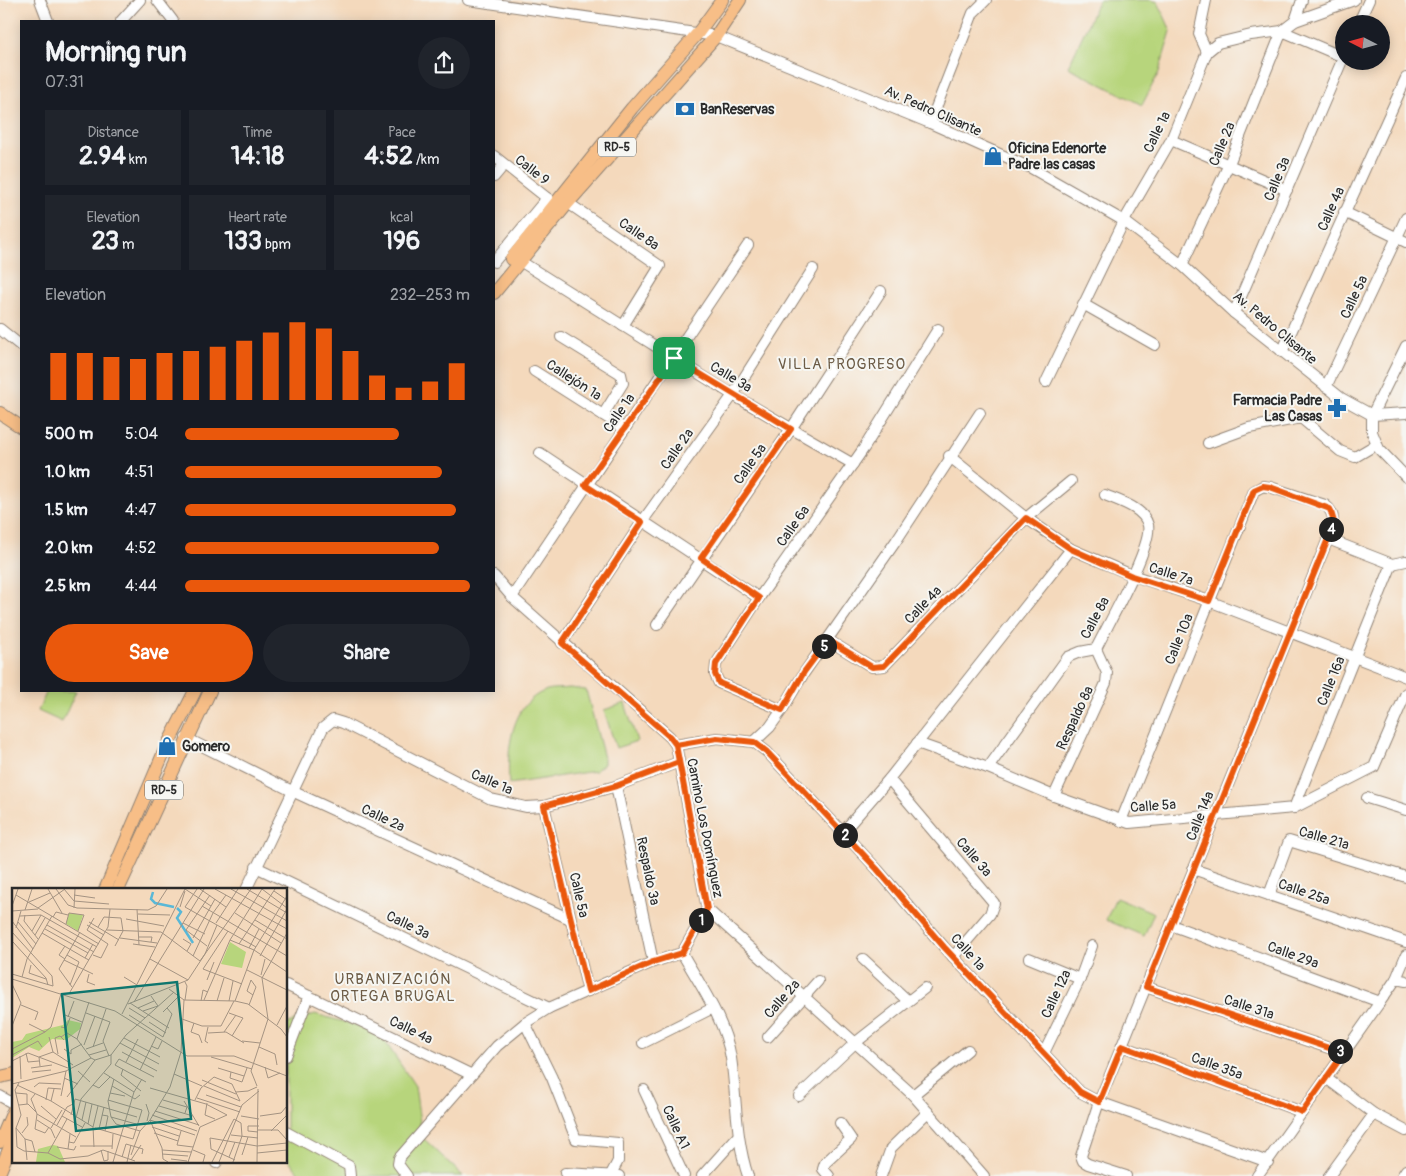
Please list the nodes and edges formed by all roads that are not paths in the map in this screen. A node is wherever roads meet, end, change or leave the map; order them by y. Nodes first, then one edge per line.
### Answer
1 (40, 0) edge
2 (140, 0) edge
3 (157, 0) edge
4 (468, 0) edge
5 (722, 0) edge
6 (740, 0) edge
7 (986, 0) edge
8 (1206, 0) edge
9 (1302, 0) edge
10 (1354, 0) edge
11 (1369, 0) edge
12 (1362, 15) edge
13 (48, 20) edge
14 (122, 20) edge
15 (172, 20) edge
16 (1295, 21) junction
17 (1282, 31) junction
18 (698, 33) junction
19 (716, 36) junction
20 (1207, 52) junction
21 (1335, 53) edge
22 (1338, 70) edge
23 (1406, 78) edge
24 (930, 123) junction
25 (1171, 140) junction
26 (495, 157) edge
27 (1229, 164) junction
28 (504, 165) junction
29 (495, 176) edge
30 (1287, 190) junction
31 (550, 201) junction
32 (568, 203) junction
33 (1344, 212) junction
34 (1406, 218) edge
35 (1124, 221) junction
36 (1401, 240) edge
37 (748, 245) dead end
38 (495, 261) edge
39 (520, 261) junction
40 (1182, 265) junction
41 (813, 269) dead end
42 (495, 279) edge
43 (880, 291) dead end
44 (495, 292) edge
45 (1084, 304) junction
46 (1234, 313) junction
47 (624, 326) junction
48 (938, 328) dead end
49 (0, 329) edge
50 (561, 338) dead end
51 (20, 345) edge
52 (1155, 345) dead end
53 (1406, 346) edge
54 (1282, 352) junction
55 (674, 358) junction
56 (534, 371) dead end
57 (1046, 382) dead end
58 (1326, 387) junction
59 (733, 395) junction
60 (0, 413) edge
61 (980, 413) dead end
62 (1406, 413) edge
63 (603, 415) junction
64 (1372, 415) junction
65 (20, 426) edge
66 (625, 429) junction
67 (791, 429) junction
68 (1208, 443) dead end
69 (1377, 444) junction
70 (540, 453) dead end
71 (949, 456) junction
72 (853, 464) junction
73 (1406, 477) edge
74 (1072, 481) dead end
75 (585, 485) junction
76 (1105, 495) dead end
77 (1026, 518) junction
78 (642, 522) junction
79 (1328, 539) junction
80 (1071, 549) junction
81 (701, 558) junction
82 (1406, 561) edge
83 (1392, 564) junction
84 (1132, 576) junction
85 (495, 577) edge
86 (512, 597) junction
87 (759, 598) junction
88 (1209, 601) junction
89 (657, 625) dead end
90 (1290, 631) junction
91 (828, 640) junction
92 (562, 643) junction
93 (1096, 649) junction
94 (1356, 657) junction
95 (1406, 677) edge
96 (194, 692) edge
97 (209, 692) edge
98 (1406, 693) edge
99 (782, 710) junction
100 (186, 738) junction
101 (754, 742) junction
102 (918, 743) junction
103 (676, 745) junction
104 (679, 762) junction
105 (988, 768) junction
106 (888, 779) junction
107 (616, 786) junction
108 (294, 792) junction
109 (1054, 796) junction
110 (1367, 798) dead end
111 (544, 806) junction
112 (1294, 808) junction
113 (1406, 810) edge
114 (1216, 814) junction
115 (1121, 821) junction
116 (843, 832) junction
117 (256, 867) junction
118 (1193, 869) junction
119 (1406, 877) edge
120 (106, 888) edge
121 (119, 888) edge
122 (247, 888) edge
123 (1270, 895) junction
124 (707, 909) junction
125 (570, 919) junction
126 (1170, 926) junction
127 (1406, 942) edge
128 (1092, 946) dead end
129 (682, 953) junction
130 (1406, 955) edge
131 (953, 957) junction
132 (1029, 958) dead end
133 (863, 959) dead end
134 (653, 962) junction
135 (1080, 979) junction
136 (1401, 980) edge
137 (818, 981) dead end
138 (288, 986) edge
139 (1146, 987) junction
140 (925, 988) dead end
141 (588, 991) junction
142 (308, 996) junction
143 (802, 996) junction
144 (907, 1000) junction
145 (1380, 1002) junction
146 (549, 1008) junction
147 (712, 1008) junction
148 (525, 1023) junction
149 (768, 1037) dead end
150 (643, 1043) dead end
151 (855, 1044) junction
152 (1122, 1046) junction
153 (968, 1050) dead end
154 (288, 1051) edge
155 (1044, 1053) junction
156 (1344, 1053) junction
157 (470, 1074) junction
158 (1326, 1078) junction
159 (644, 1090) dead end
160 (912, 1095) junction
161 (0, 1096) edge
162 (799, 1096) dead end
163 (1099, 1102) junction
164 (12, 1103) edge
165 (928, 1112) junction
166 (1302, 1112) junction
167 (12, 1114) edge
168 (1374, 1114) junction
169 (840, 1123) dead end
170 (1406, 1131) edge
171 (288, 1133) edge
172 (738, 1137) junction
173 (0, 1142) edge
174 (12, 1142) edge
175 (1268, 1162) junction
176 (974, 1167) junction
177 (1406, 1170) edge
178 (0, 1171) edge
179 (565, 1174) dead end
180 (350, 1176) edge
181 (406, 1176) edge
182 (610, 1176) edge
183 (619, 1176) edge
184 (684, 1176) edge
185 (702, 1176) edge
186 (748, 1176) edge
187 (829, 1176) edge
188 (881, 1176) edge
189 (967, 1176) edge
190 (984, 1176) edge
191 (1126, 1176) edge
192 (1258, 1176) edge
193 (1329, 1176) edge
194 (1402, 1176) edge

1 - 13 street
2 - 14 street
3 - 15 street
4 - 18 street, Av. Pedro Clisante
5 - 18 main road, RD-5
6 - 19 main road, RD-5
7 - 24 street
8 - 20 street
9 - 16 street
10 - 16 street
11 - 12 street
16 - 17 street
17 - 20 street
17 - 21 street
17 - 27 street, Calle 2ª
18 - 19 street, Av. Pedro Clisante
18 - 31 main road, RD-5
19 - 24 street, Av. Pedro Clisante
19 - 32 main road, RD-5
20 - 25 street, Calle 1ª
22 - 30 street, Calle 3ª
23 - 33 street, Calle 4ª
24 - 35 street, Av. Pedro Clisante
25 - 27 street
25 - 35 street, Calle 1ª
26 - 28 street, Calle 9
27 - 30 street
27 - 40 street, Calle 2ª
28 - 29 street
28 - 31 street, Calle 9
30 - 46 street, Calle 3ª
31 - 38 street
31 - 42 main road, RD-5
32 - 39 main road, RD-5
32 - 47 street, Calle 8ª
33 - 36 street
33 - 54 street, Calle 4ª
34 - 36 street, Calle 5ª
35 - 40 street, Av. Pedro Clisante
35 - 45 street, Calle 1ª
36 - 58 street, Calle 5ª
37 - 55 street, Calle 1ª
39 - 44 main road, RD-5
39 - 47 street, Calle 3ª
40 - 46 street, Av. Pedro Clisante
41 - 59 street, Calle 2ª
43 - 67 street, Calle 5ª
45 - 52 street
45 - 57 street, Calle 1ª
46 - 54 street, Av. Pedro Clisante
47 - 55 street, Calle 3ª
48 - 72 street, Calle 6ª
49 - 51 street
50 - 63 street
53 - 64 street
54 - 58 street, Av. Pedro Clisante
55 - 59 street, Calle 3ª
55 - 66 street, Calle 1ª
56 - 63 street, Callejón 1ª
58 - 64 street, Av. Pedro Clisante
59 - 67 street, Calle 3ª
59 - 78 street, Calle 2ª
60 - 65 main road
61 - 71 street
62 - 64 street
63 - 66 street, Callejón 1ª
64 - 69 street
66 - 75 street, Calle 1ª
67 - 72 street, Calle 3ª
67 - 81 street, Calle 5ª
68 - 69 street
69 - 73 street
70 - 75 street
71 - 77 street, Calle 7ª
71 - 91 street
72 - 87 street, Calle 6ª
74 - 77 street, Calle 4ª
75 - 78 street
75 - 86 street, Calle 1ª
76 - 84 street, Calle 8ª
77 - 80 street, Calle 7ª
77 - 91 street, Calle 4ª
78 - 81 street
78 - 92 street, Calle 2ª
79 - 83 street
79 - 88 street, Calle 10ª
79 - 90 street, Calle 14ª
80 - 84 street, Calle 7ª
80 - 102 street
81 - 87 street
81 - 89 street, Calle 5ª
82 - 83 street
83 - 94 street, Calle 16ª
84 - 88 street, Calle 7ª
84 - 93 street, Calle 8ª
85 - 86 street, Camino Los Domínguez
86 - 92 street, Camino Los Domínguez
87 - 99 street, Calle 6ª
88 - 90 street, Calle 7ª
88 - 115 street, Calle 10ª
90 - 94 street, Calle 7ª
90 - 114 street, Calle 14ª
91 - 99 street
92 - 103 street, Camino Los Domínguez
93 - 105 street, Calle 8ª
93 - 109 street, Respaldo 8ª
94 - 95 street, Calle 7ª
94 - 112 street, Calle 16ª
96 - 120 main road, RD-5
97 - 100 main road, RD-5
98 - 112 street, Calle 5ª
99 - 101 street
100 - 108 street, Calle 2ª
100 - 121 main road, RD-5
101 - 103 street
101 - 116 street, Calle 1ª
102 - 105 street, Calle 5ª
102 - 106 street
103 - 104 street, Camino Los Domínguez
104 - 107 street, Calle 1ª
104 - 124 street, Camino Los Domínguez
105 - 109 street, Calle 5ª
106 - 116 street
106 - 131 street, Calle 3ª
107 - 111 street, Calle 1ª
107 - 134 street, Respaldo 3ª
108 - 111 street, Calle 1ª
108 - 117 street
108 - 125 street, Calle 2ª
109 - 115 street, Calle 5ª
110 - 113 street
111 - 125 street, Calle 5ª
112 - 114 street, Calle 5ª
114 - 115 street, Calle 5ª
114 - 118 street, Calle 14ª
116 - 131 street, Calle 1ª
117 - 122 street
117 - 146 street, Calle 3ª
118 - 123 street, Calle 25ª
118 - 126 street, Calle 14ª
119 - 123 street, Calle 21ª
123 - 127 street, Calle 25ª
124 - 129 street, Camino Los Domínguez
124 - 143 street
125 - 141 street, Calle 5ª
126 - 139 street, Calle 14ª
126 - 145 street, Calle 29ª
128 - 135 street, Calle 12ª
129 - 134 street
129 - 147 street
130 - 136 street
131 - 155 street, Calle 1ª
132 - 135 street
133 - 144 street
134 - 141 street
135 - 155 street, Calle 12ª
136 - 145 street
137 - 143 street, Calle 2ª
138 - 142 street, Calle 4ª
139 - 152 street, Calle 14ª
139 - 156 street, Calle 31ª
140 - 144 street
141 - 146 street
142 - 154 street
142 - 157 street, Calle 4ª
143 - 149 street, Calle 2ª
143 - 151 street
144 - 151 street
145 - 156 street
146 - 148 street
147 - 150 street
147 - 172 street
148 - 157 street
148 - 182 street
151 - 160 street
151 - 162 street
152 - 163 street, Calle 14ª
152 - 166 street, Calle 35ª
153 - 160 street
155 - 163 street, Calle 1ª
156 - 158 street
157 - 181 street
158 - 166 street
158 - 168 street
159 - 184 street, Calle A1
160 - 165 street
161 - 164 street
163 - 175 street, Calle 1ª
163 - 191 street, Calle 14ª
165 - 176 street
165 - 188 street
166 - 175 street
167 - 173 main road
168 - 170 street
168 - 193 street
169 - 187 street
171 - 180 street
172 - 185 street
172 - 186 street
174 - 178 main road
175 - 192 street
176 - 189 street
176 - 190 street
177 - 194 street
179 - 182 street
182 - 183 street

